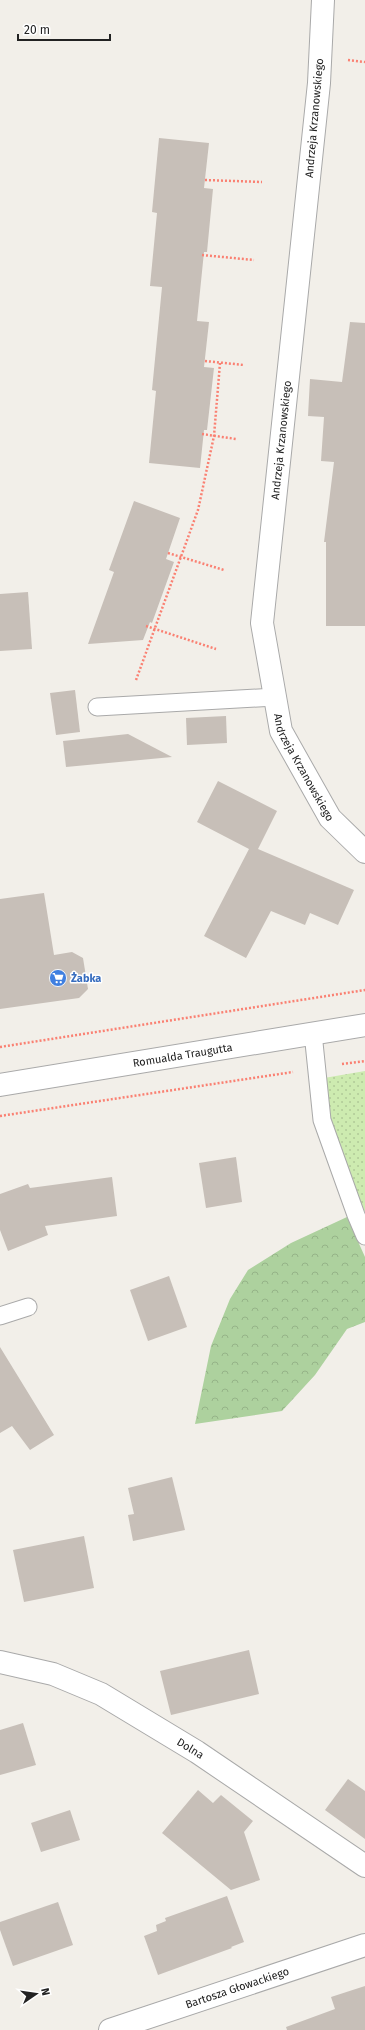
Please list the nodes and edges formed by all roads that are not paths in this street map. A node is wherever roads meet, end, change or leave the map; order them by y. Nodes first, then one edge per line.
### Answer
1 (323, 0) edge
2 (275, 697) junction
3 (96, 707) dead end
4 (365, 852) edge
5 (365, 1025) edge
6 (313, 1033) junction
7 (0, 1085) edge
8 (365, 1236) edge
9 (28, 1307) dead end
10 (0, 1316) edge
11 (0, 1662) edge
12 (365, 1866) edge
13 (365, 1945) edge
14 (110, 2030) edge

1 - 2 street, Andrzeja Krzanowskiego
2 - 3 lane
2 - 4 street, Andrzeja Krzanowskiego
5 - 6 street, Romualda Traugutta
6 - 7 street, Romualda Traugutta
6 - 8 lane
9 - 10 lane
11 - 12 street, Dolna
13 - 14 street, Bartosza Głowackiego

